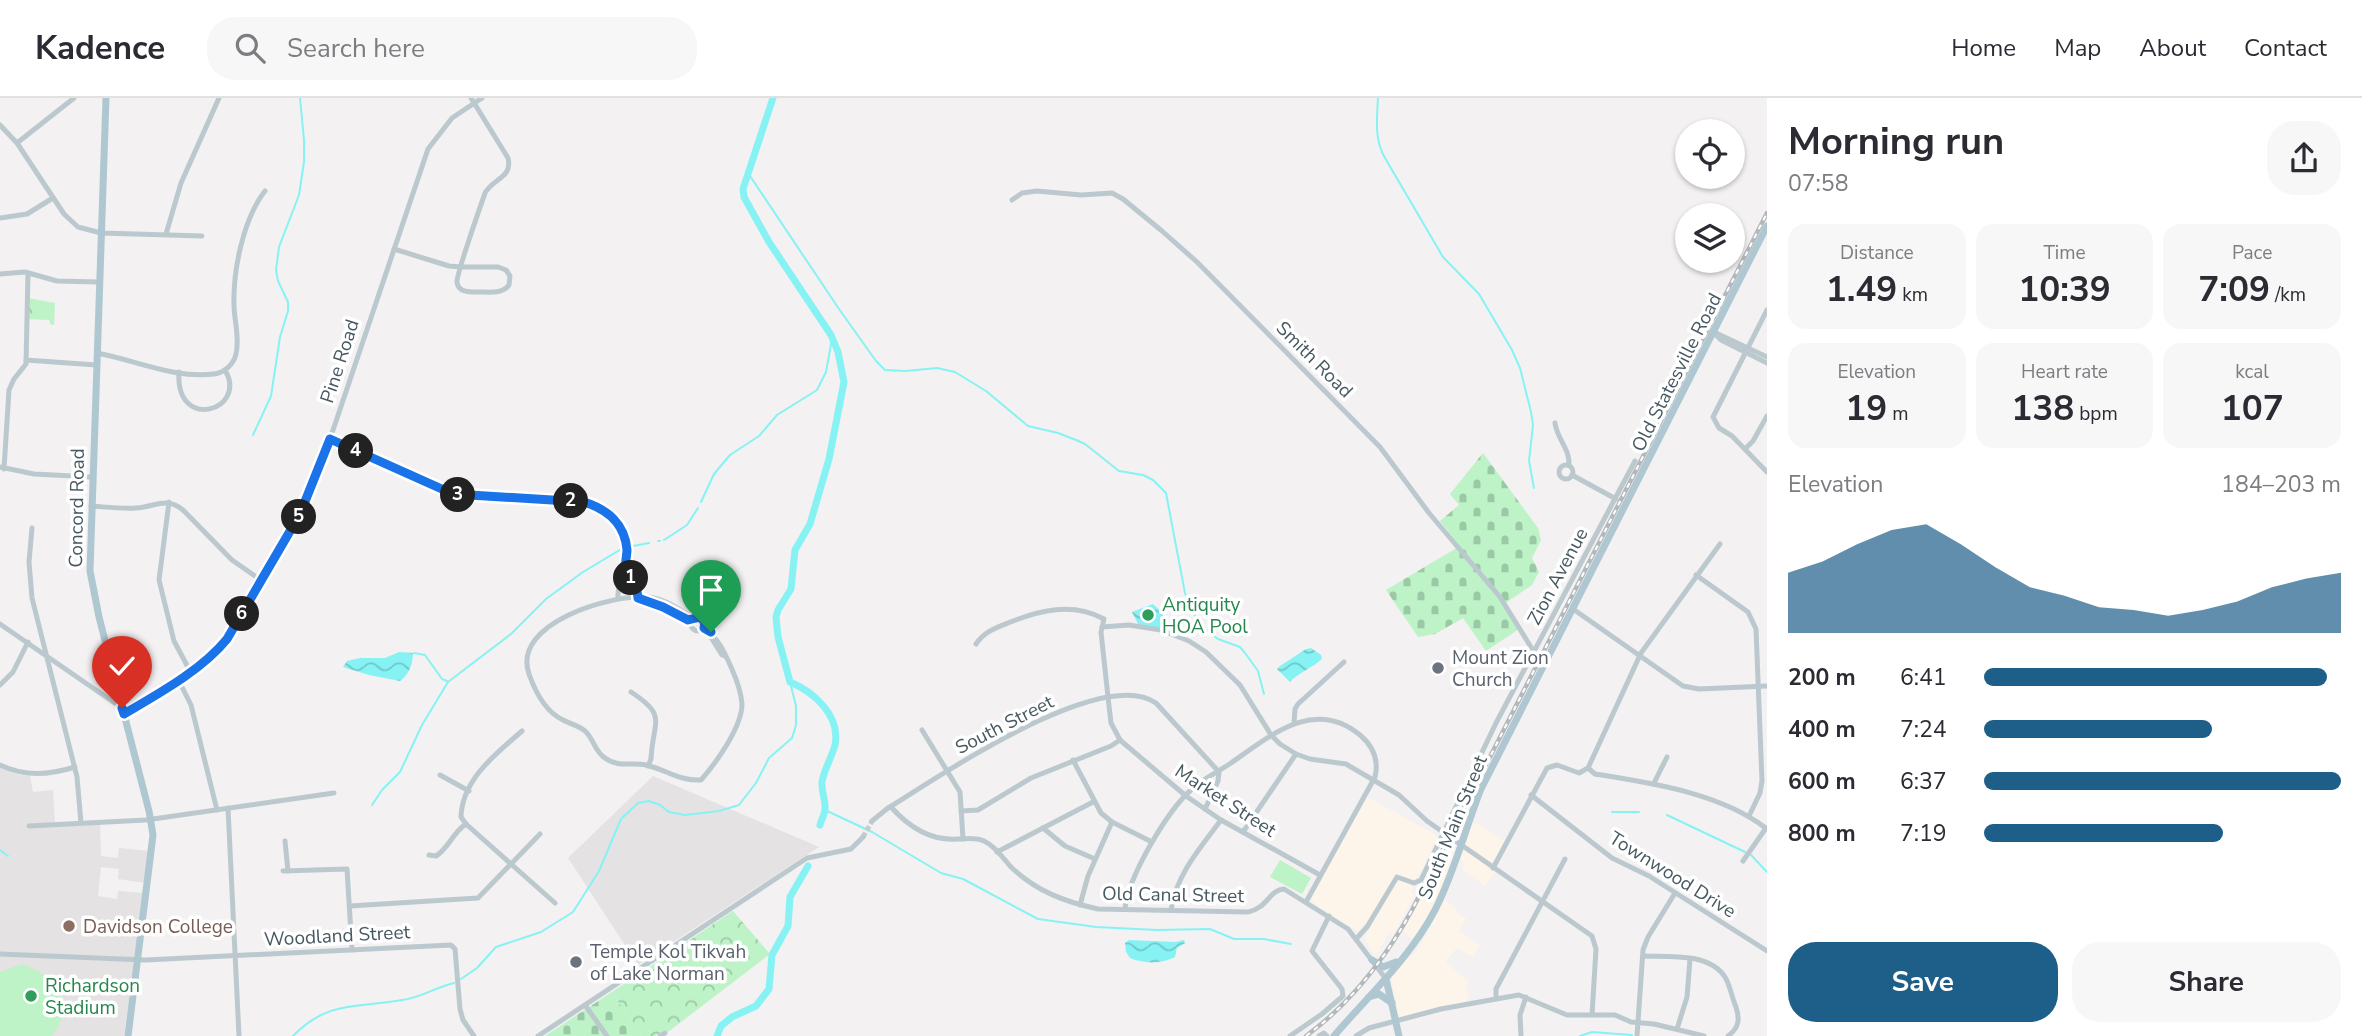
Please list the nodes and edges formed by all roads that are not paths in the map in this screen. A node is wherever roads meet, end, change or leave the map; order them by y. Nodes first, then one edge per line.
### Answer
1 (74, 98) edge
2 (106, 98) edge
3 (219, 98) edge
4 (482, 98) edge
5 (472, 100) edge
6 (0, 125) edge
7 (17, 143) junction
8 (265, 191) dead end
9 (53, 198) junction
10 (1012, 200) dead end
11 (0, 218) edge
12 (1767, 226) edge
13 (101, 233) junction
14 (166, 234) junction
15 (202, 236) dead end
16 (394, 249) junction
17 (461, 267) junction
18 (28, 272) junction
19 (0, 274) edge
20 (99, 282) junction
21 (1767, 310) edge
22 (1714, 333) junction
23 (1746, 350) junction
24 (97, 354) junction
25 (1767, 357) edge
26 (26, 360) junction
27 (1767, 363) edge
28 (96, 365) junction
29 (225, 370) junction
30 (179, 372) junction
31 (0, 415) edge
32 (1767, 416) edge
33 (7, 417) junction
34 (1555, 423) dead end
35 (330, 439) junction
36 (1745, 449) junction
37 (1635, 461) dead end
38 (1569, 465) junction
39 (2, 468) edge
40 (1767, 472) edge
41 (1572, 475) junction
42 (92, 477) junction
43 (1616, 499) junction
44 (169, 502) junction
45 (91, 506) junction
46 (32, 528) dead end
47 (1611, 531) joint
48 (1720, 544) dead end
49 (625, 565) junction
50 (1696, 575) junction
51 (261, 581) junction
52 (618, 598) junction
53 (638, 598) junction
54 (1573, 609) junction
55 (692, 619) junction
56 (0, 624) edge
57 (1102, 627) junction
58 (705, 629) junction
59 (28, 642) junction
60 (976, 644) dead end
61 (1534, 652) junction
62 (46, 654) junction
63 (1640, 656) junction
64 (1344, 662) dead end
65 (190, 671) junction
66 (178, 679) junction
67 (0, 685) edge
68 (1760, 686) junction
69 (1767, 686) edge
70 (631, 692) dead end
71 (1108, 697) junction
72 (123, 711) junction
73 (1294, 723) junction
74 (922, 730) dead end
75 (522, 731) dead end
76 (1271, 735) junction
77 (1120, 740) junction
78 (1296, 754) junction
79 (1667, 757) dead end
80 (1073, 760) junction
81 (0, 765) edge
82 (648, 766) junction
83 (75, 767) junction
84 (1588, 768) junction
85 (949, 772) junction
86 (1219, 772) junction
87 (440, 775) dead end
88 (1373, 781) junction
89 (1654, 783) junction
90 (469, 791) junction
91 (334, 793) dead end
92 (1531, 795) junction
93 (1185, 796) junction
94 (1093, 802) junction
95 (891, 807) junction
96 (228, 808) junction
97 (1205, 809) junction
98 (217, 810) junction
99 (961, 811) junction
100 (1749, 816) junction
101 (151, 819) junction
102 (1222, 820) junction
103 (872, 821) tunnel mouth
104 (1112, 822) junction
105 (81, 823) junction
106 (466, 824) junction
107 (29, 826) dead end
108 (1043, 828) junction
109 (1766, 829) edge
110 (1443, 831) junction
111 (1243, 832) junction
112 (540, 834) dead end
113 (863, 837) tunnel mouth
114 (963, 839) junction
115 (285, 841) dead end
116 (1152, 842) junction
117 (1461, 845) junction
118 (998, 852) junction
119 (429, 855) dead end
120 (1095, 859) junction
121 (1565, 859) dead end
122 (1743, 861) dead end
123 (511, 864) junction
124 (1493, 868) junction
125 (1320, 875) junction
126 (1675, 893) junction
127 (1306, 902) junction
128 (1541, 902) junction
129 (555, 903) dead end
130 (1080, 905) junction
131 (350, 906) junction
132 (1125, 909) junction
133 (1171, 910) junction
134 (1329, 916) junction
135 (1356, 939) junction
136 (352, 950) junction
137 (1767, 951) edge
138 (0, 954) edge
139 (235, 955) junction
140 (1405, 955) junction
141 (1643, 956) junction
142 (1690, 959) junction
143 (138, 960) junction
144 (1372, 960) junction
145 (1386, 979) junction
146 (1368, 997) junction
147 (1526, 997) junction
148 (1496, 999) junction
149 (1392, 1003) junction
150 (585, 1005) junction
151 (1592, 1014) junction
152 (1396, 1022) junction
153 (1638, 1023) junction
154 (1677, 1030) junction
155 (128, 1036) edge
156 (239, 1036) edge
157 (474, 1036) edge
158 (538, 1036) edge
159 (607, 1036) edge
160 (1290, 1036) edge
161 (1319, 1036) edge
162 (1327, 1036) edge
163 (1334, 1036) edge
164 (1356, 1036) edge
165 (1399, 1036) edge
166 (1521, 1036) edge
167 (1637, 1036) edge
168 (1704, 1036) edge
169 (1728, 1036) edge

1 - 7 street
2 - 13 main road, Concord Road
3 - 14 street
4 - 5 street, Pine Road
5 - 16 street, Pine Road
5 - 17 street
6 - 7 street
7 - 9 street
8 - 29 street
9 - 11 street
9 - 13 street
10 - 61 street, Smith Road
12 - 22 main road, Old Statesville Road
13 - 14 street
13 - 20 main road, Concord Road
14 - 15 street
16 - 17 street
16 - 35 street, Pine Road
17 - 17 street
18 - 19 street
18 - 20 street
18 - 26 street
20 - 24 main road, Concord Road
21 - 23 street
22 - 23 street
22 - 47 main road, Old Statesville Road
23 - 25 street
23 - 27 street
23 - 36 street
24 - 28 main road, Concord Road
24 - 30 street
26 - 28 street
26 - 33 street
28 - 42 main road, Concord Road
29 - 30 street
29 - 30 street
31 - 33 street
32 - 36 street
33 - 39 street
34 - 38 street
35 - 49 street
35 - 51 street, Pine Road
36 - 40 street
37 - 43 street, Zion Avenue
38 - 41 street
38 - 41 street
39 - 42 street
41 - 43 street
42 - 45 main road, Concord Road
43 - 61 street, Zion Avenue
44 - 45 street
44 - 51 street
44 - 65 street
45 - 72 main road, Concord Road
46 - 62 street
47 - 54 main road, South Main Street
48 - 50 street
49 - 52 street
49 - 53 street
50 - 63 street
50 - 68 street
51 - 65 street, Pine Road
52 - 53 street
52 - 82 street
53 - 55 street
54 - 63 street
54 - 117 main road, South Main Street
55 - 58 street
55 - 58 street
56 - 59 street
57 - 60 street
57 - 71 street
57 - 76 street
58 - 82 street
59 - 62 street
59 - 67 street
61 - 110 street, Zion Avenue
62 - 72 street
62 - 83 street
63 - 68 street
63 - 84 street
64 - 73 street
65 - 66 street, Pine Road
66 - 72 street, Pine Road
66 - 98 street
68 - 69 street
68 - 100 street
70 - 82 street
71 - 77 street
71 - 85 street, South Street
71 - 86 street, South Street
72 - 101 main road, Concord Road
73 - 76 street
73 - 88 street
74 - 85 street
75 - 90 street
76 - 78 street
76 - 86 street
77 - 80 street
77 - 93 street, Market Street
78 - 88 street
78 - 111 street
79 - 89 street
80 - 94 street
80 - 99 street
81 - 83 street
83 - 105 street
84 - 89 street
84 - 92 street
85 - 95 street, South Street
85 - 99 street
86 - 93 street
86 - 97 street
87 - 90 street
88 - 110 street
88 - 125 street
89 - 100 street
90 - 106 street
91 - 96 street
92 - 124 street
92 - 126 street, Townwood Drive
93 - 97 street, Market Street
93 - 116 street
94 - 104 street
94 - 108 street
95 - 103 street, South Street
95 - 114 street, Old Canal Street
96 - 98 street
96 - 139 street
97 - 102 street, Market Street
98 - 101 street
99 - 114 street
100 - 109 street
101 - 105 street
101 - 143 main road, Concord Road
102 - 111 street, Market Street
102 - 133 street
104 - 116 street
104 - 120 street
105 - 107 street
106 - 119 street
106 - 123 street
108 - 118 street
108 - 120 street
109 - 122 street
110 - 117 street
110 - 135 street, Zion Avenue
111 - 125 street, Market Street
112 - 123 street
113 - 150 street
114 - 118 street, Old Canal Street
115 - 131 street
116 - 132 street
117 - 124 street
117 - 140 main road, South Main Street
118 - 130 street, Old Canal Street
120 - 130 street
121 - 128 street
123 - 129 street
123 - 131 street
124 - 128 street
125 - 127 street
126 - 137 street, Townwood Drive
126 - 141 street
127 - 133 street, Old Canal Street
127 - 134 street
128 - 148 street
128 - 151 street
130 - 132 street, Old Canal Street
131 - 136 street
132 - 133 street, Old Canal Street
134 - 135 street
134 - 160 street
135 - 144 street
136 - 139 street, Woodland Street
136 - 157 street, Woodland Street
138 - 143 street, Woodland Street
139 - 143 street, Woodland Street
139 - 156 street
140 - 144 main road
140 - 145 main road, South Main Street
141 - 142 street
141 - 153 street
142 - 154 street
142 - 169 street
143 - 155 main road, Concord Road
144 - 145 street
145 - 146 main road, South Main Street
145 - 149 main road
146 - 149 main road
146 - 163 main road, South Main Street
147 - 148 street
147 - 151 street
147 - 166 street
148 - 152 street
149 - 152 main road
150 - 158 street
150 - 159 street
151 - 153 street
152 - 164 street
152 - 165 main road
153 - 154 street
153 - 167 street
154 - 168 street
161 - 162 street

